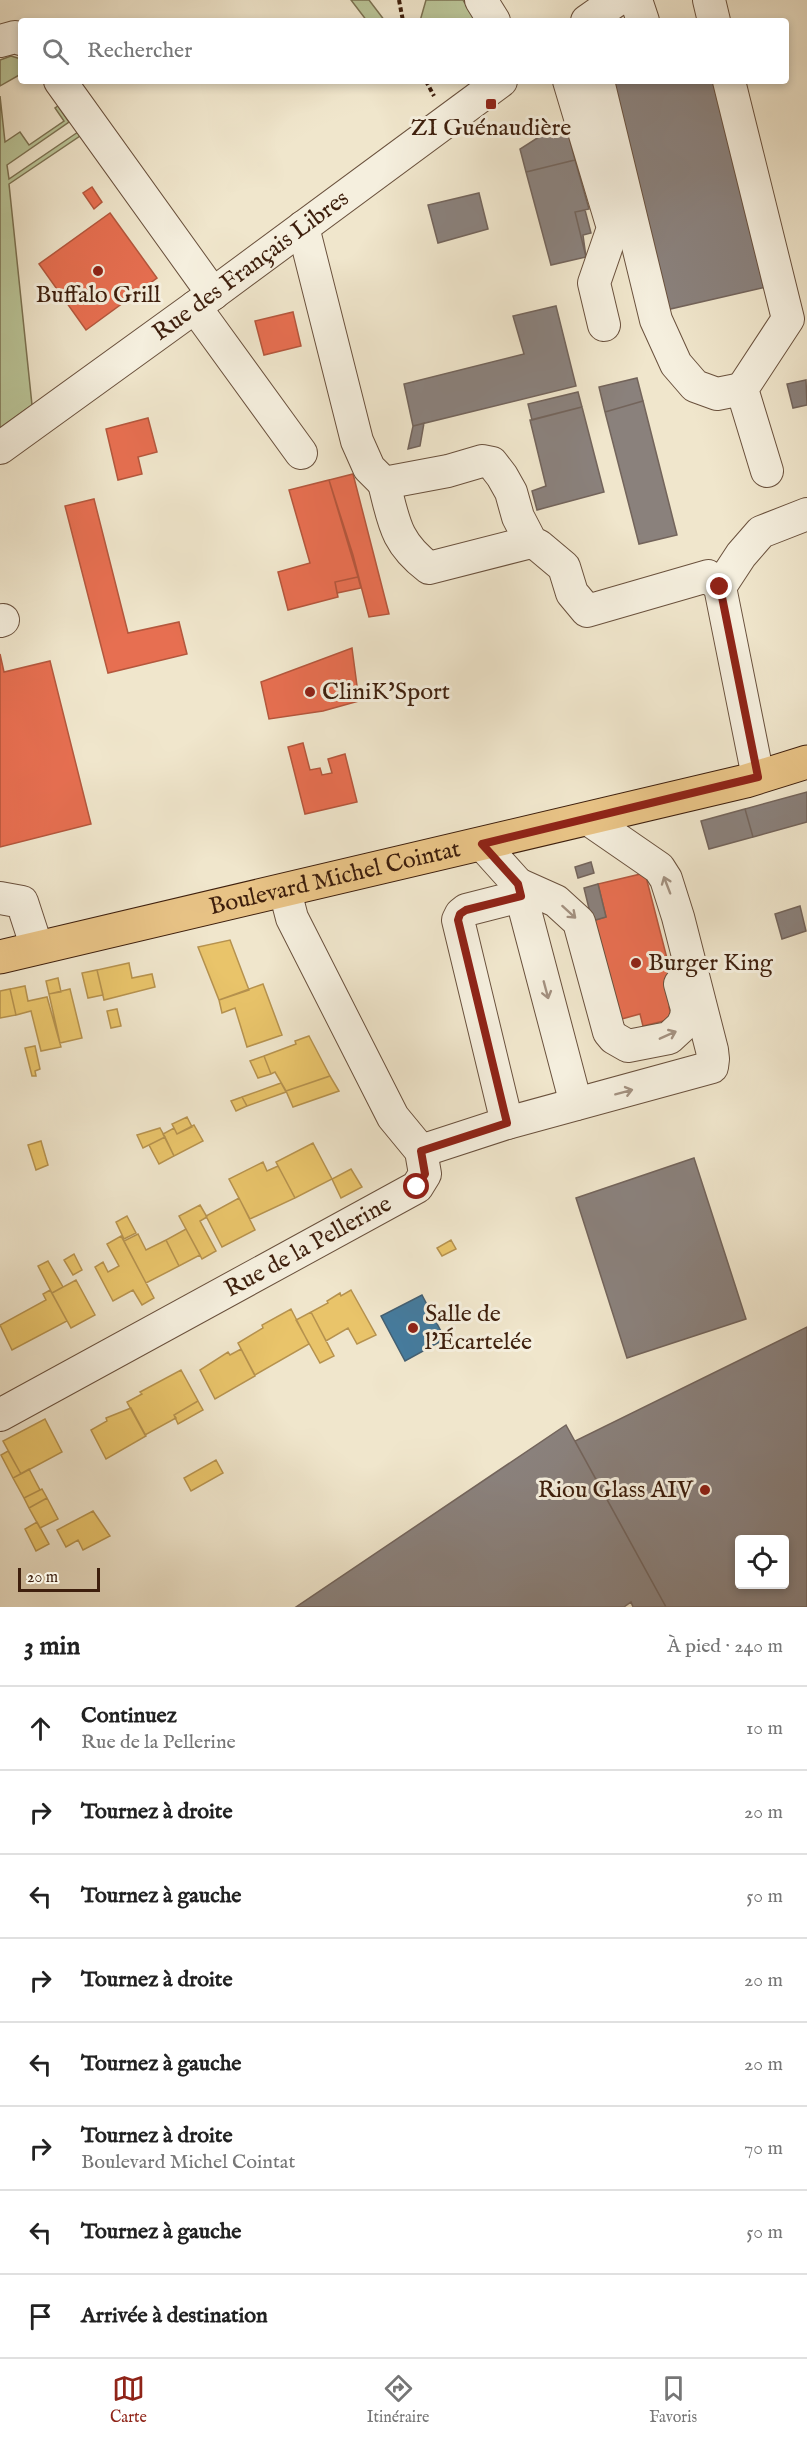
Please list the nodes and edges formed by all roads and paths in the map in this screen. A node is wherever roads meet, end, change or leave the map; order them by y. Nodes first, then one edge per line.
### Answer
1 (481, 0) edge
2 (617, 0) edge
3 (636, 0) edge
4 (710, 0) edge
5 (400, 1) edge
6 (403, 18) edge
7 (492, 18) edge
8 (591, 18) edge
9 (642, 18) edge
10 (713, 18) edge
11 (18, 38) edge
12 (0, 41) edge
13 (62, 84) edge
14 (497, 84) edge
15 (571, 84) edge
16 (599, 84) edge
17 (730, 84) edge
18 (303, 227) junction
19 (204, 301) junction
20 (604, 325) dead end
21 (742, 389) junction
22 (0, 448) edge
23 (302, 453) dead end
24 (767, 471) dead end
25 (384, 483) junction
26 (807, 514) edge
27 (531, 543) junction
28 (720, 587) junction
29 (807, 762) edge
30 (758, 777) junction
31 (588, 819) junction
32 (482, 844) junction
33 (520, 890) junction
34 (285, 891) junction
35 (0, 898) edge
36 (678, 917) junction
37 (37, 948) junction
38 (0, 957) edge
39 (576, 1104) junction
40 (507, 1123) junction
41 (421, 1151) junction
42 (0, 1415) edge

1 - 7 street
2 - 8 street
3 - 9 street
4 - 10 street
5 - 6 path
11 - 12 street
13 - 19 street
14 - 18 street, Rue des Français Libres
15 - 20 street
16 - 21 street
17 - 21 street
18 - 19 street, Rue des Français Libres
18 - 25 street
19 - 22 street, Rue des Français Libres
19 - 23 street
21 - 24 street
25 - 27 street
25 - 27 street
26 - 28 street
27 - 28 street
28 - 30 street
29 - 30 main road, Boulevard Michel Cointat
30 - 31 main road, Boulevard Michel Cointat
31 - 32 main road, Boulevard Michel Cointat
36 -> 31 street
32 - 33 street
32 - 34 main road, Boulevard Michel Cointat
33 -> 36 street
33 -> 39 street
33 - 40 street
34 - 37 main road, Boulevard Michel Cointat
34 - 41 street
35 - 37 street
39 -> 36 street
37 - 38 main road, Boulevard Michel Cointat
39 - 40 street
40 - 41 street
41 - 42 street, Rue de la Pellerine

